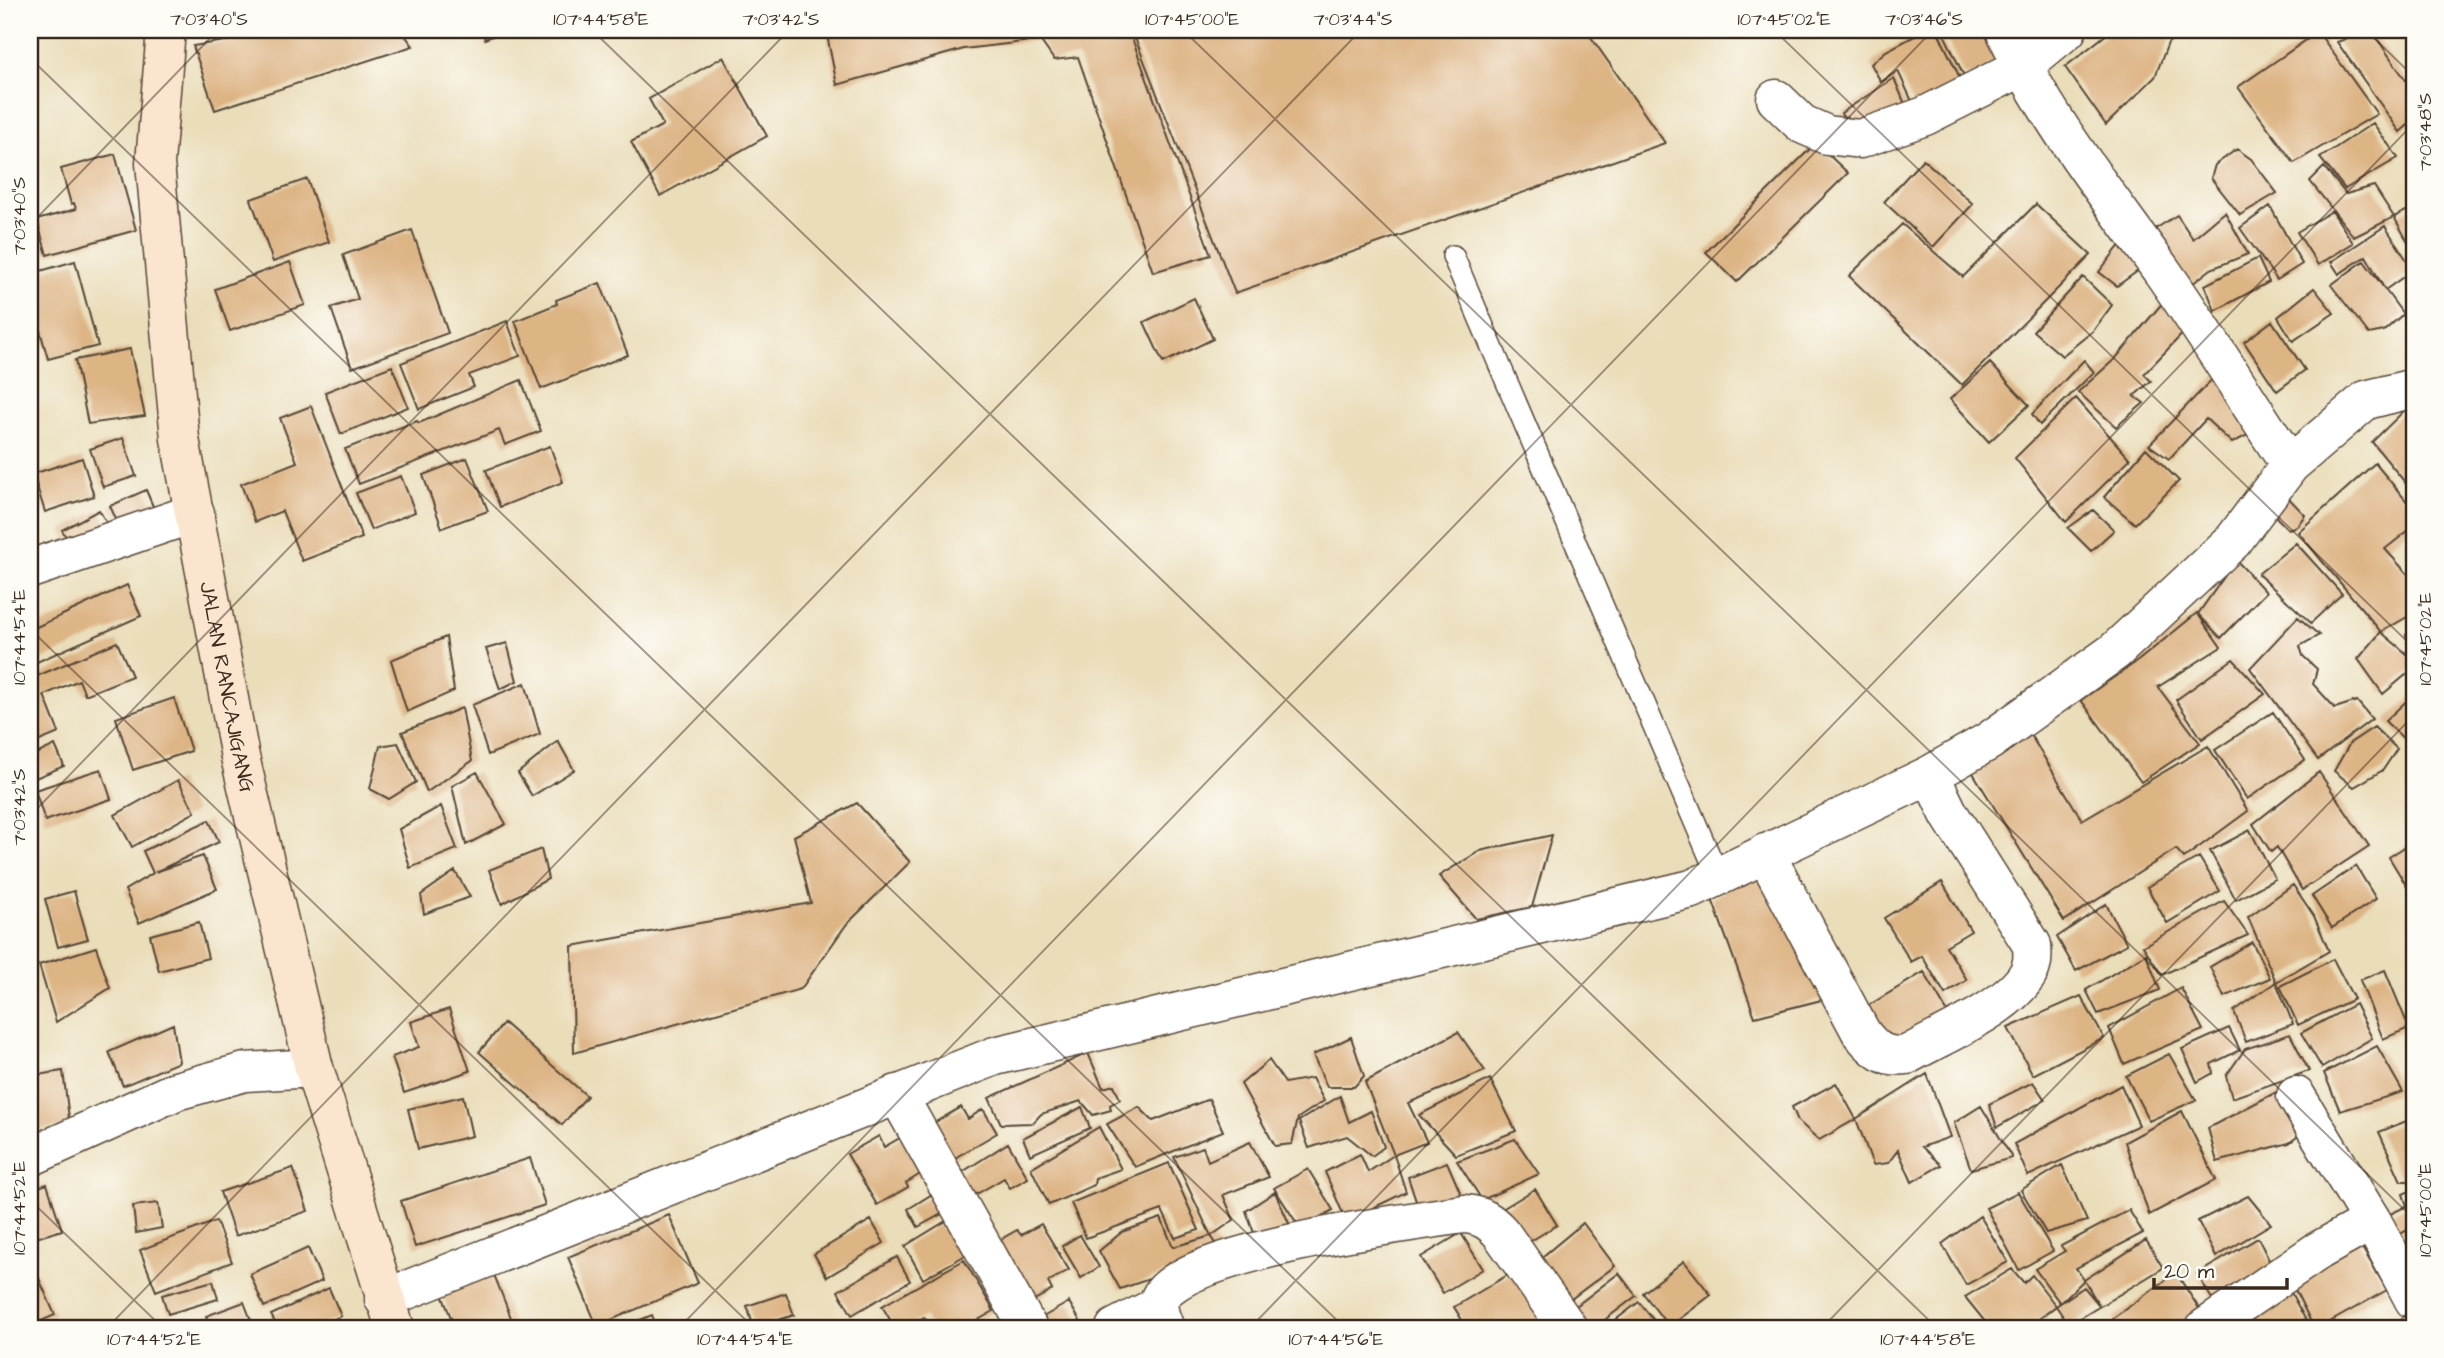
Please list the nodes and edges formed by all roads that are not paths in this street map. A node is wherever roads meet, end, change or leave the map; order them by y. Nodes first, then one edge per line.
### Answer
1 (166, 30) edge
2 (2005, 30) edge
3 (2067, 30) edge
4 (2022, 66) junction
5 (1776, 99) dead end
6 (1453, 256) dead end
7 (2414, 388) edge
8 (2290, 465) junction
9 (195, 513) junction
10 (30, 569) edge
11 (1930, 775) junction
12 (1765, 853) junction
13 (1718, 876) junction
14 (314, 1068) junction
15 (897, 1094) junction
16 (2297, 1096) dead end
17 (30, 1157) edge
18 (2372, 1221) junction
19 (2414, 1300) edge
20 (389, 1314) edge
21 (1162, 1317) edge
22 (1028, 1328) edge
23 (1115, 1328) edge
24 (1568, 1328) edge
25 (2205, 1328) edge

1 - 9 main road, JALAN RANCAJIGANG
2 - 4 street
3 - 4 street
4 - 5 street
4 - 8 street
6 - 13 lane
7 - 8 street
8 - 11 street
9 - 10 street
9 - 14 main road, JALAN RANCAJIGANG
11 - 12 street
11 - 12 street
12 - 13 street
13 - 15 street
14 - 17 street
14 - 20 main road, JALAN RANCAJIGANG
15 - 20 street
15 - 22 street
16 - 18 street
18 - 19 street
18 - 25 street
21 - 23 street
21 - 24 street

